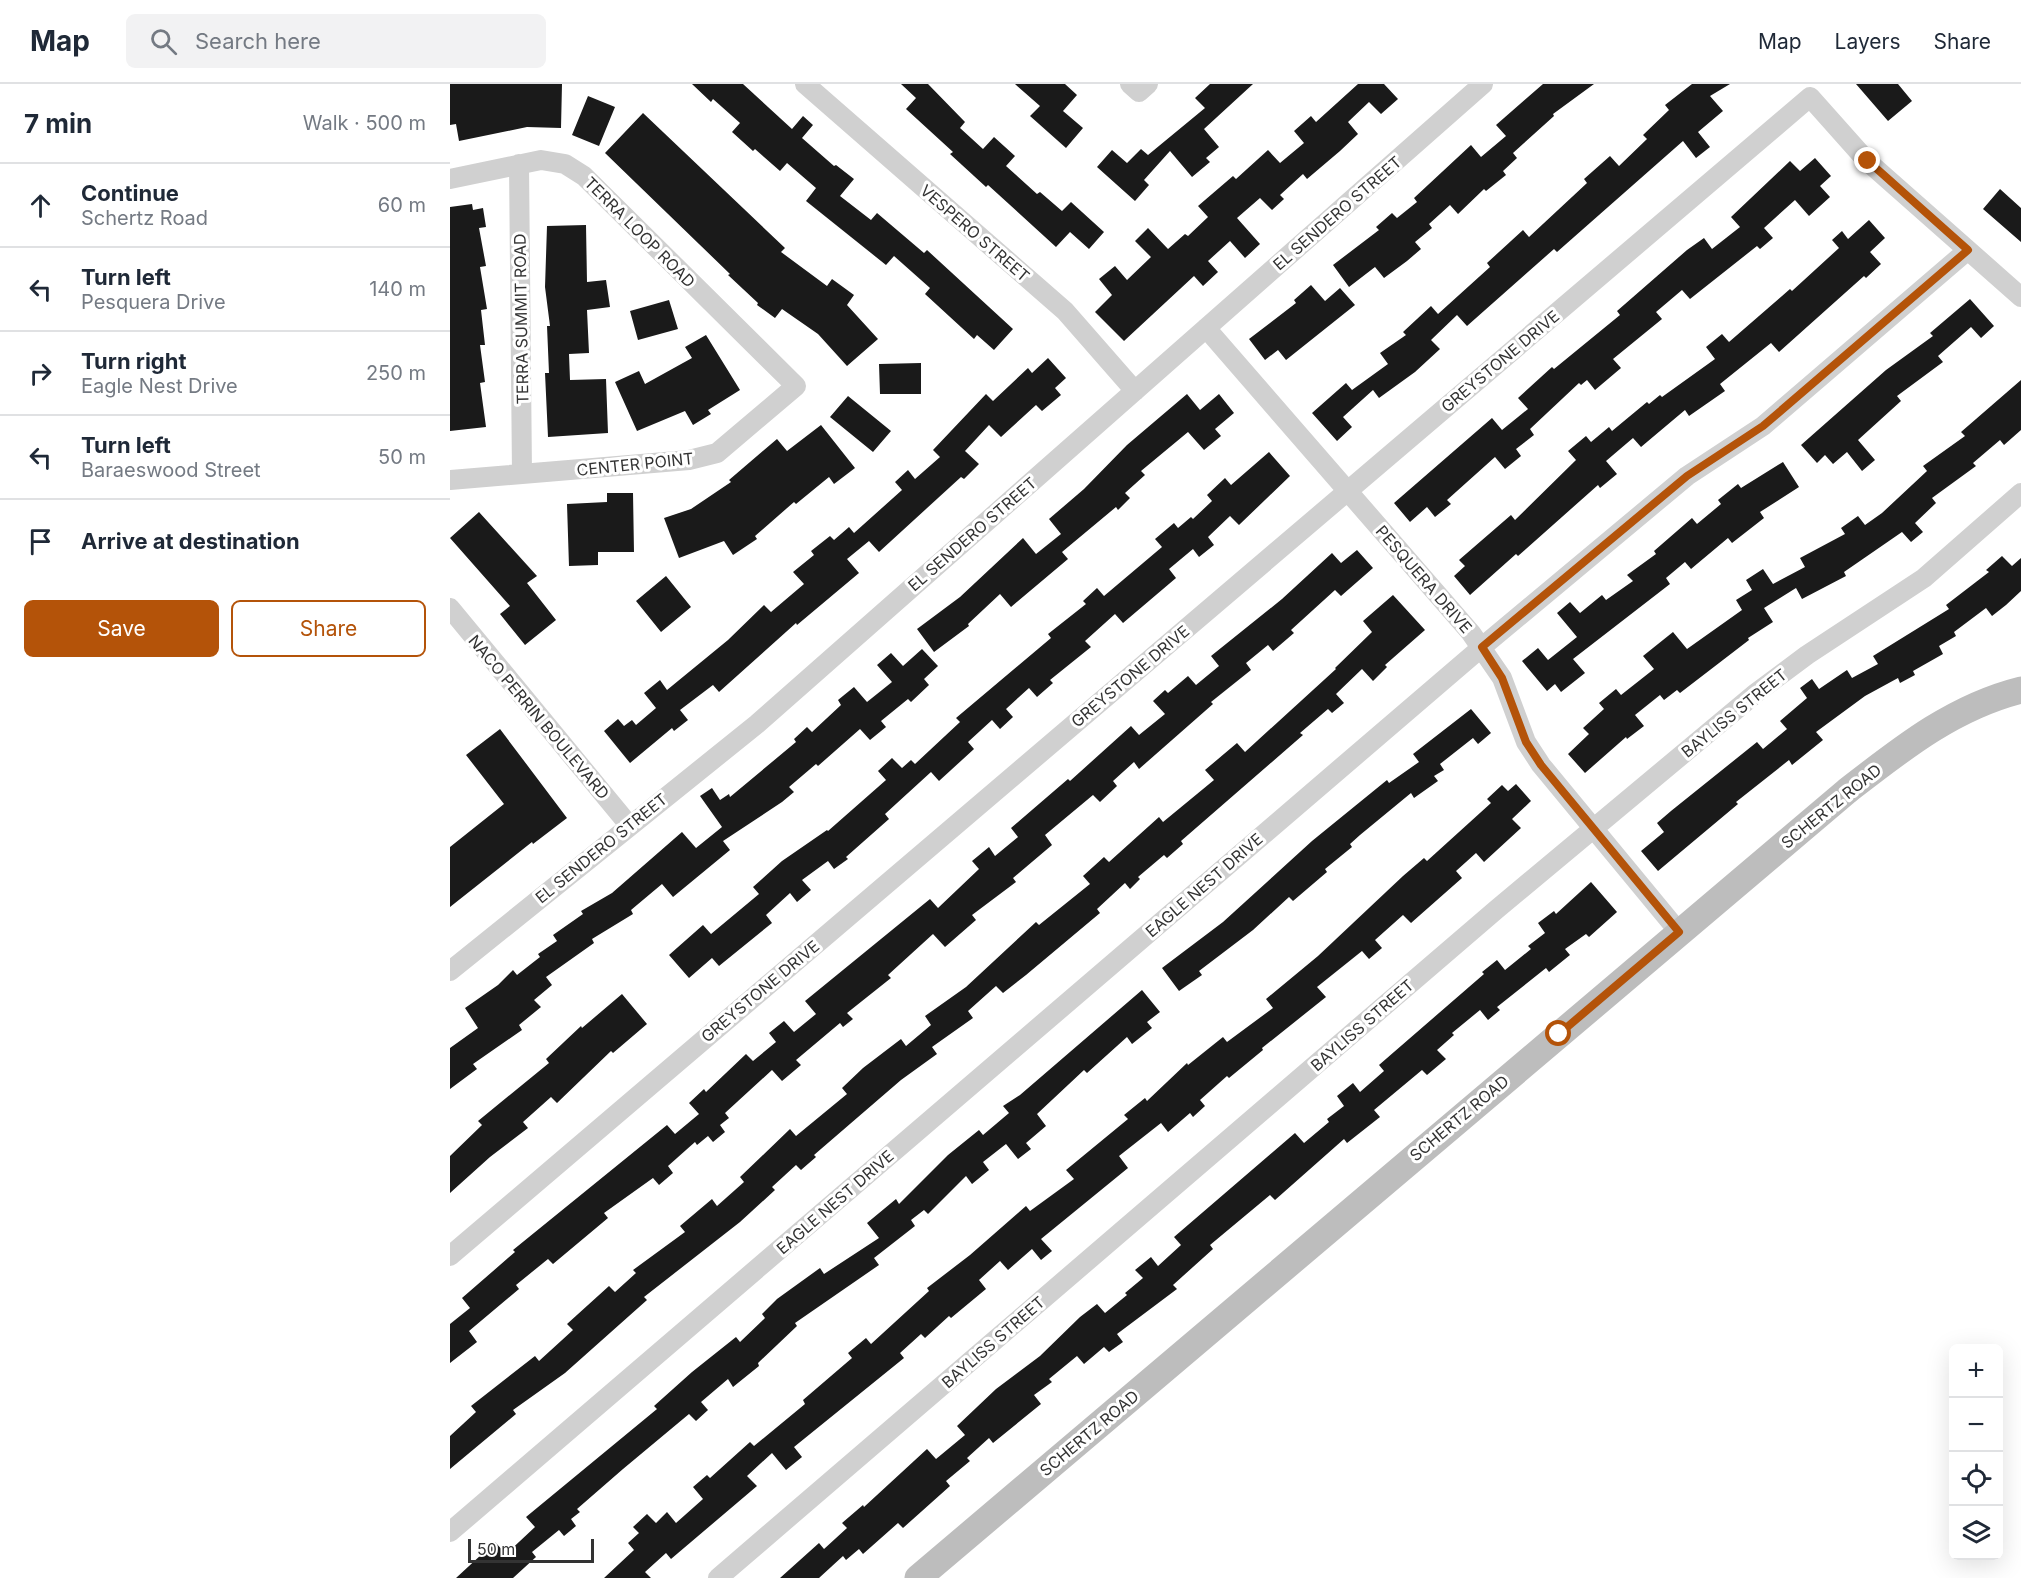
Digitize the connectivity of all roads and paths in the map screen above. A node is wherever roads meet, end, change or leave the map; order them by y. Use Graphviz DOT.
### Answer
graph roads {
  1 [pos="805,84"];
  2 [pos="1483,84"];
  3 [pos="519,165"];
  4 [pos="450,179"];
  5 [pos="1968,250"];
  6 [pos="2021,297"];
  7 [pos="1206,328"];
  8 [pos="796,386"];
  9 [pos="1135,391"];
  10 [pos="522,474"];
  11 [pos="450,480"];
  12 [pos="1347,491"];
  13 [pos="2021,493"];
  14 [pos="450,608"];
  15 [pos="1482,647"];
  16 [pos="2021,690"];
  17 [pos="629,825"];
  18 [pos="1594,828"];
  19 [pos="1679,932"];
  20 [pos="450,970"];
  21 [pos="450,1256"];
  22 [pos="450,1532"];
  23 [pos="718,1578"];
  24 [pos="918,1578"];
  1 -- 9 [label="street, VESPERO STREET"];
  2 -- 7 [label="street, EL SENDERO STREET"];
  3 -- 4 [label="street, TERRA LOOP ROAD"];
  3 -- 8 [label="street, TERRA LOOP ROAD"];
  3 -- 10 [label="street, TERRA SUMMIT ROAD"];
  5 -- 6 [label="street"];
  5 -- 12 [label="street, GREYSTONE DRIVE"];
  5 -- 15 [label="street, EAGLE NEST DRIVE"];
  7 -- 9 [label="street, EL SENDERO STREET"];
  7 -- 12 [label="street, PESQUERA DRIVE"];
  8 -- 10 [label="street, CENTER POINT"];
  9 -- 17 [label="street, EL SENDERO STREET"];
  10 -- 11 [label="street, CENTER POINT"];
  12 -- 15 [label="street, PESQUERA DRIVE"];
  12 -- 21 [label="street, GREYSTONE DRIVE"];
  13 -- 18 [label="street, BAYLISS STREET"];
  14 -- 17 [label="street, NACO PERRIN BOULEVARD"];
  15 -- 18 [label="street, PESQUERA DRIVE"];
  15 -- 22 [label="street, EAGLE NEST DRIVE"];
  16 -- 19 [label="street, SCHERTZ ROAD"];
  17 -- 20 [label="street, EL SENDERO STREET"];
  18 -- 19 [label="street, PESQUERA DRIVE"];
  18 -- 23 [label="street, BAYLISS STREET"];
  19 -- 24 [label="street, SCHERTZ ROAD"];
}
